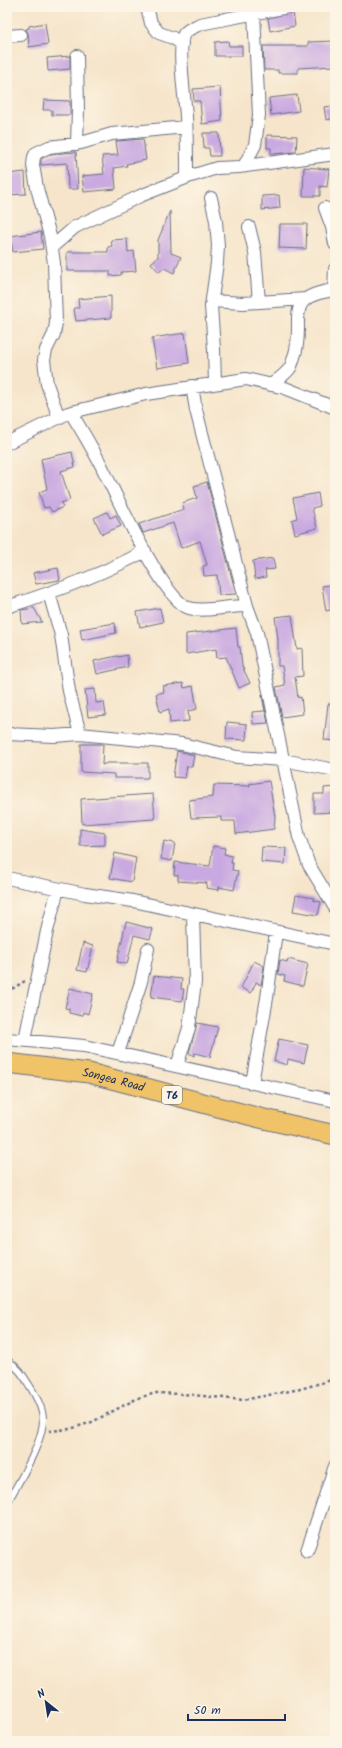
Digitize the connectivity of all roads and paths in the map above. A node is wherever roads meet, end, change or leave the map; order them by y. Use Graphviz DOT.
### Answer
graph roads {
  1 [pos="147,7"];
  2 [pos="288,7"];
  3 [pos="258,11"];
  4 [pos="21,35"];
  5 [pos="7,36"];
  6 [pos="182,44"];
  7 [pos="78,56"];
  8 [pos="186,127"];
  9 [pos="77,144"];
  10 [pos="335,154"];
  11 [pos="244,166"];
  12 [pos="187,177"];
  13 [pos="211,198"];
  14 [pos="325,208"];
  15 [pos="249,227"];
  16 [pos="335,244"];
  17 [pos="52,247"];
  18 [pos="335,269"];
  19 [pos="335,290"];
  20 [pos="306,299"];
  21 [pos="212,301"];
  22 [pos="259,302"];
  23 [pos="215,383"];
  24 [pos="271,385"];
  25 [pos="192,386"];
  26 [pos="335,408"];
  27 [pos="71,413"];
  28 [pos="59,418"];
  29 [pos="7,443"];
  30 [pos="145,551"];
  31 [pos="49,593"];
  32 [pos="247,606"];
  33 [pos="7,607"];
  34 [pos="7,734"];
  35 [pos="80,734"];
  36 [pos="283,760"];
  37 [pos="335,770"];
  38 [pos="7,878"];
  39 [pos="58,889"];
  40 [pos="335,908"];
  41 [pos="193,914"];
  42 [pos="276,932"];
  43 [pos="335,944"];
  44 [pos="148,948"];
  45 [pos="38,972"];
  46 [pos="7,992"];
  47 [pos="7,1039"];
  48 [pos="25,1040"];
  49 [pos="118,1053"];
  50 [pos="7,1062"];
  51 [pos="177,1066"];
  52 [pos="252,1083"];
  53 [pos="335,1101"];
  54 [pos="335,1134"];
  55 [pos="7,1360"];
  56 [pos="335,1379"];
  57 [pos="41,1432"];
  58 [pos="335,1466"];
  59 [pos="7,1504"];
  60 [pos="307,1551"];
  1 -- 6 [label="street"];
  2 -- 3 [label="street"];
  3 -- 6 [label="street"];
  3 -- 11 [label="street"];
  4 -- 5 [label="street"];
  6 -- 8 [label="street"];
  7 -- 9 [label="street"];
  8 -- 9 [label="street"];
  8 -- 12 [label="street"];
  9 -- 17 [label="street"];
  10 -- 11 [label="street"];
  11 -- 12 [label="street"];
  12 -- 17 [label="street"];
  13 -- 21 [label="street"];
  14 -- 16 [label="street"];
  15 -- 22 [label="street"];
  17 -- 28 [label="street"];
  18 -- 19 [label="street"];
  19 -- 20 [label="street"];
  20 -- 22 [label="street"];
  20 -- 24 [label="street"];
  21 -- 22 [label="street"];
  21 -- 23 [label="street"];
  23 -- 24 [label="street"];
  23 -- 25 [label="street"];
  24 -- 26 [label="street"];
  25 -- 27 [label="street"];
  25 -- 32 [label="street"];
  27 -- 28 [label="street"];
  27 -- 30 [label="street"];
  28 -- 29 [label="street"];
  30 -- 31 [label="street"];
  30 -- 32 [label="street"];
  31 -- 33 [label="street"];
  31 -- 35 [label="street"];
  32 -- 36 [label="street"];
  34 -- 35 [label="street"];
  35 -- 36 [label="street"];
  36 -- 37 [label="street"];
  36 -- 40 [label="street"];
  38 -- 39 [label="street"];
  39 -- 41 [label="street"];
  39 -- 45 [label="street"];
  41 -- 42 [label="street"];
  41 -- 51 [label="street"];
  42 -- 43 [label="street"];
  42 -- 52 [label="street"];
  44 -- 49 [label="street"];
  45 -- 46 [label="path"];
  45 -- 48 [label="street"];
  47 -- 48 [label="street"];
  48 -- 49 [label="street"];
  49 -- 51 [label="street"];
  50 -- 54 [label="highway, Songea Road / T6"];
  51 -- 52 [label="street"];
  52 -- 53 [label="street"];
  55 -- 57 [label="lane"];
  56 -- 57 [label="path"];
  57 -- 59 [label="lane"];
  58 -- 60 [label="street"];
}
